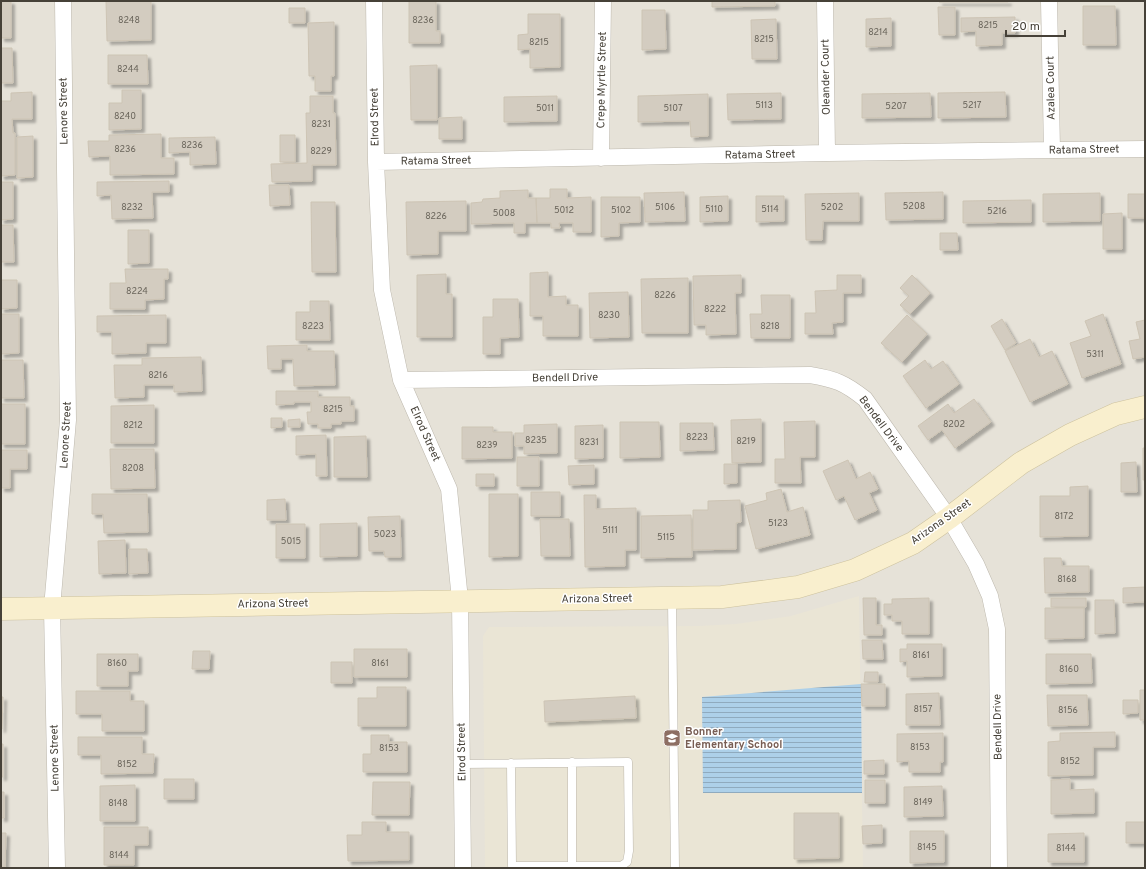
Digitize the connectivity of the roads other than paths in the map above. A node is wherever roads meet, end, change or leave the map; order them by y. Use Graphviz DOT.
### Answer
graph roads {
  1 [pos="63,1"];
  2 [pos="374,1"];
  3 [pos="603,1"];
  4 [pos="825,1"];
  5 [pos="1049,1"];
  6 [pos="1145,149"];
  7 [pos="1052,150"];
  8 [pos="827,153"];
  9 [pos="601,158"];
  10 [pos="376,162"];
  11 [pos="401,380"];
  12 [pos="1145,407"];
  13 [pos="949,518"];
  14 [pos="672,598"];
  15 [pos="460,600"];
  16 [pos="52,608"];
  17 [pos="1,609"];
  18 [pos="572,762"];
  19 [pos="511,763"];
  20 [pos="462,764"];
  21 [pos="572,866"];
  22 [pos="57,868"];
  23 [pos="463,868"];
  24 [pos="675,868"];
  25 [pos="999,868"];
  1 -- 16 [label="street, Lenore Street"];
  2 -- 10 [label="street, Elrod Street"];
  3 -- 9 [label="street, Crepe Myrtle Street"];
  4 -- 8 [label="street, Oleander Court"];
  5 -- 7 [label="street, Azalea Court"];
  6 -- 7 [label="street, Ratama Street"];
  7 -- 8 [label="street, Ratama Street"];
  8 -- 9 [label="street, Ratama Street"];
  9 -- 10 [label="street, Ratama Street"];
  10 -- 11 [label="street, Elrod Street"];
  11 -- 13 [label="street, Bendell Drive"];
  11 -- 15 [label="street, Elrod Street"];
  12 -- 13 [label="street, Arizona Street"];
  13 -- 14 [label="street, Arizona Street"];
  13 -- 25 [label="street, Bendell Drive"];
  14 -- 15 [label="street, Arizona Street"];
  14 -- 24 [label="lane"];
  15 -- 16 [label="street, Arizona Street"];
  15 -- 20 [label="street, Elrod Street"];
  16 -- 17 [label="street, Arizona Street"];
  16 -- 22 [label="street, Lenore Street"];
  18 -- 19 [label="lane"];
  18 -- 21 [label="lane"];
  18 -- 21 [label="lane"];
  19 -- 20 [label="lane"];
  19 -- 21 [label="lane"];
  20 -- 23 [label="street, Elrod Street"];
}
